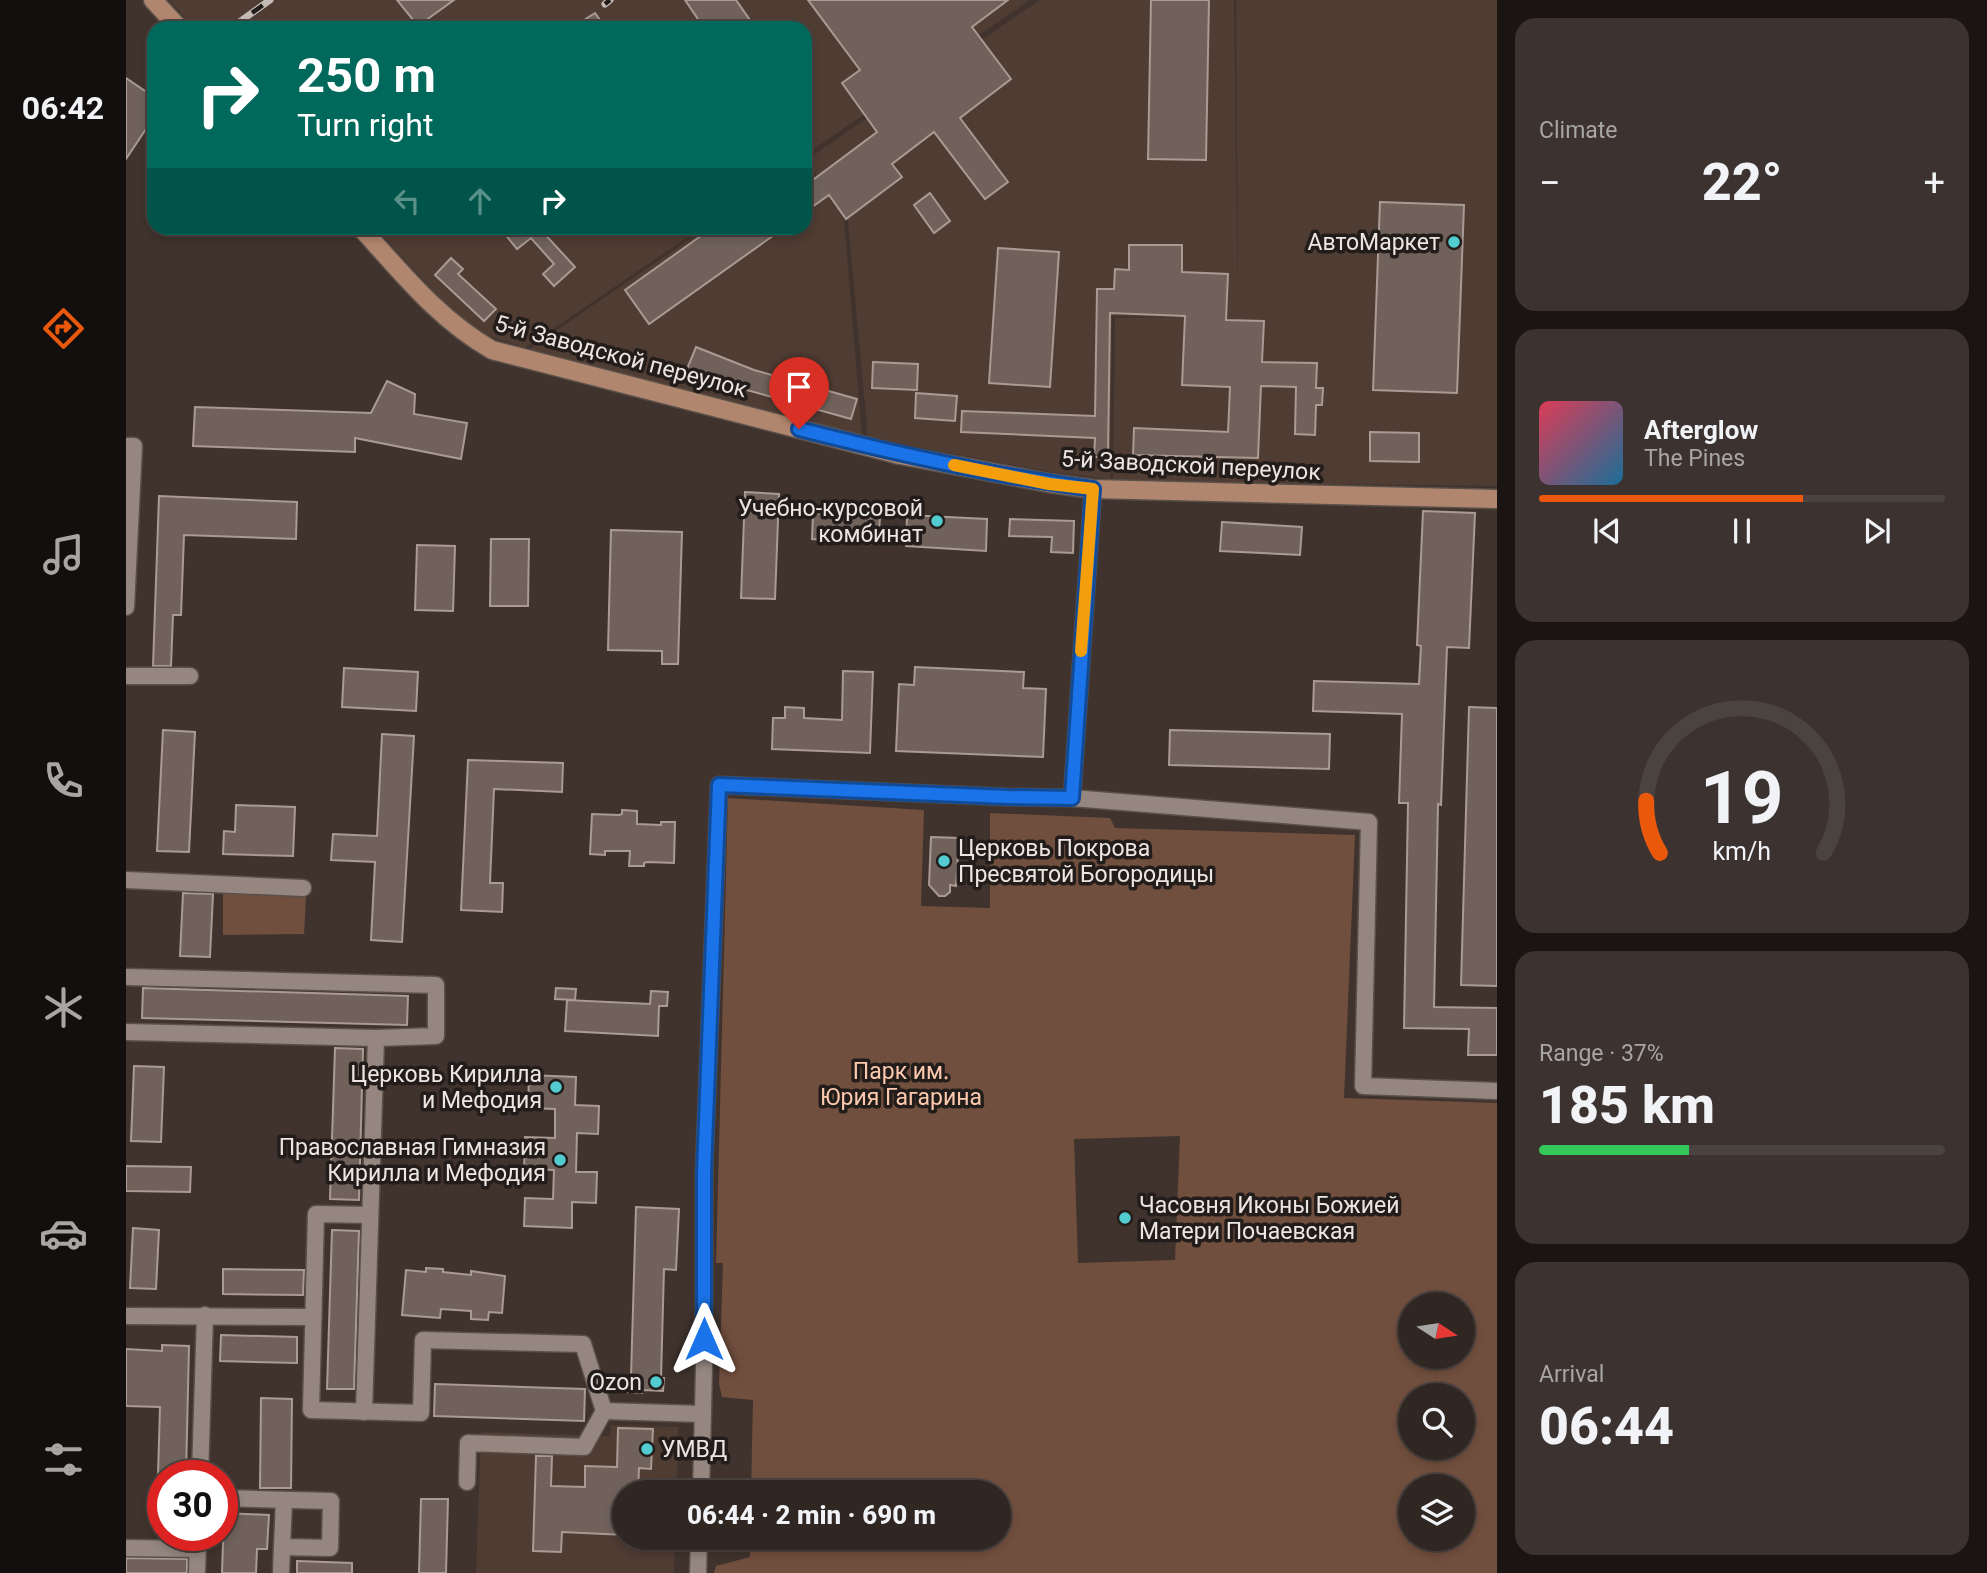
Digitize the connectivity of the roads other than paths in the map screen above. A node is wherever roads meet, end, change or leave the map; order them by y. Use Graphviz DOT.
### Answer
graph roads {
  1 [pos="153,0"];
  2 [pos="172,21"];
  3 [pos="367,235"];
  4 [pos="130,446"];
  5 [pos="1093,489"];
  6 [pos="1497,499"];
  7 [pos="126,607"];
  8 [pos="126,676"];
  9 [pos="190,676"];
  10 [pos="1072,798"];
  11 [pos="126,880"];
  12 [pos="303,888"];
  13 [pos="126,977"];
  14 [pos="126,1032"];
  15 [pos="376,1038"];
  16 [pos="1497,1091"];
  17 [pos="370,1216"];
  18 [pos="205,1315"];
  19 [pos="126,1316"];
  20 [pos="313,1317"];
  21 [pos="604,1411"];
  22 [pos="364,1412"];
  23 [pos="703,1414"];
  24 [pos="200,1460"];
  25 [pos="701,1480"];
  26 [pos="467,1482"];
  27 [pos="238,1499"];
  28 [pos="284,1500"];
  29 [pos="147,1546"];
  30 [pos="282,1547"];
  31 [pos="126,1548"];
  32 [pos="699,1550"];
  33 [pos="197,1551"];
  34 [pos="197,1573"];
  35 [pos="281,1573"];
  36 [pos="698,1573"];
  1 -- 2 [label="street"];
  3 -- 5 [label="street, 5-й Заводской переулок"];
  4 -- 7 [label="street"];
  5 -- 6 [label="street, 5-й Заводской переулок"];
  5 -- 10 [label="street"];
  8 -- 9 [label="street"];
  10 -- 16 [label="street"];
  10 -- 23 [label="street"];
  11 -- 12 [label="street"];
  13 -- 15 [label="street"];
  14 -- 15 [label="street"];
  15 -- 17 [label="street"];
  17 -- 20 [label="street"];
  17 -- 22 [label="street"];
  18 -- 19 [label="street"];
  18 -- 20 [label="street"];
  18 -- 24 [label="street"];
  20 -- 22 [label="street"];
  21 -- 22 [label="street"];
  21 -- 23 [label="street"];
  21 -- 26 [label="street"];
  23 -- 25 [label="street"];
  27 -- 28 [label="street"];
  28 -- 30 [label="street"];
  28 -- 30 [label="street"];
  29 -- 31 [label="street"];
  30 -- 35 [label="street"];
  32 -- 36 [label="street"];
  33 -- 34 [label="street"];
}
